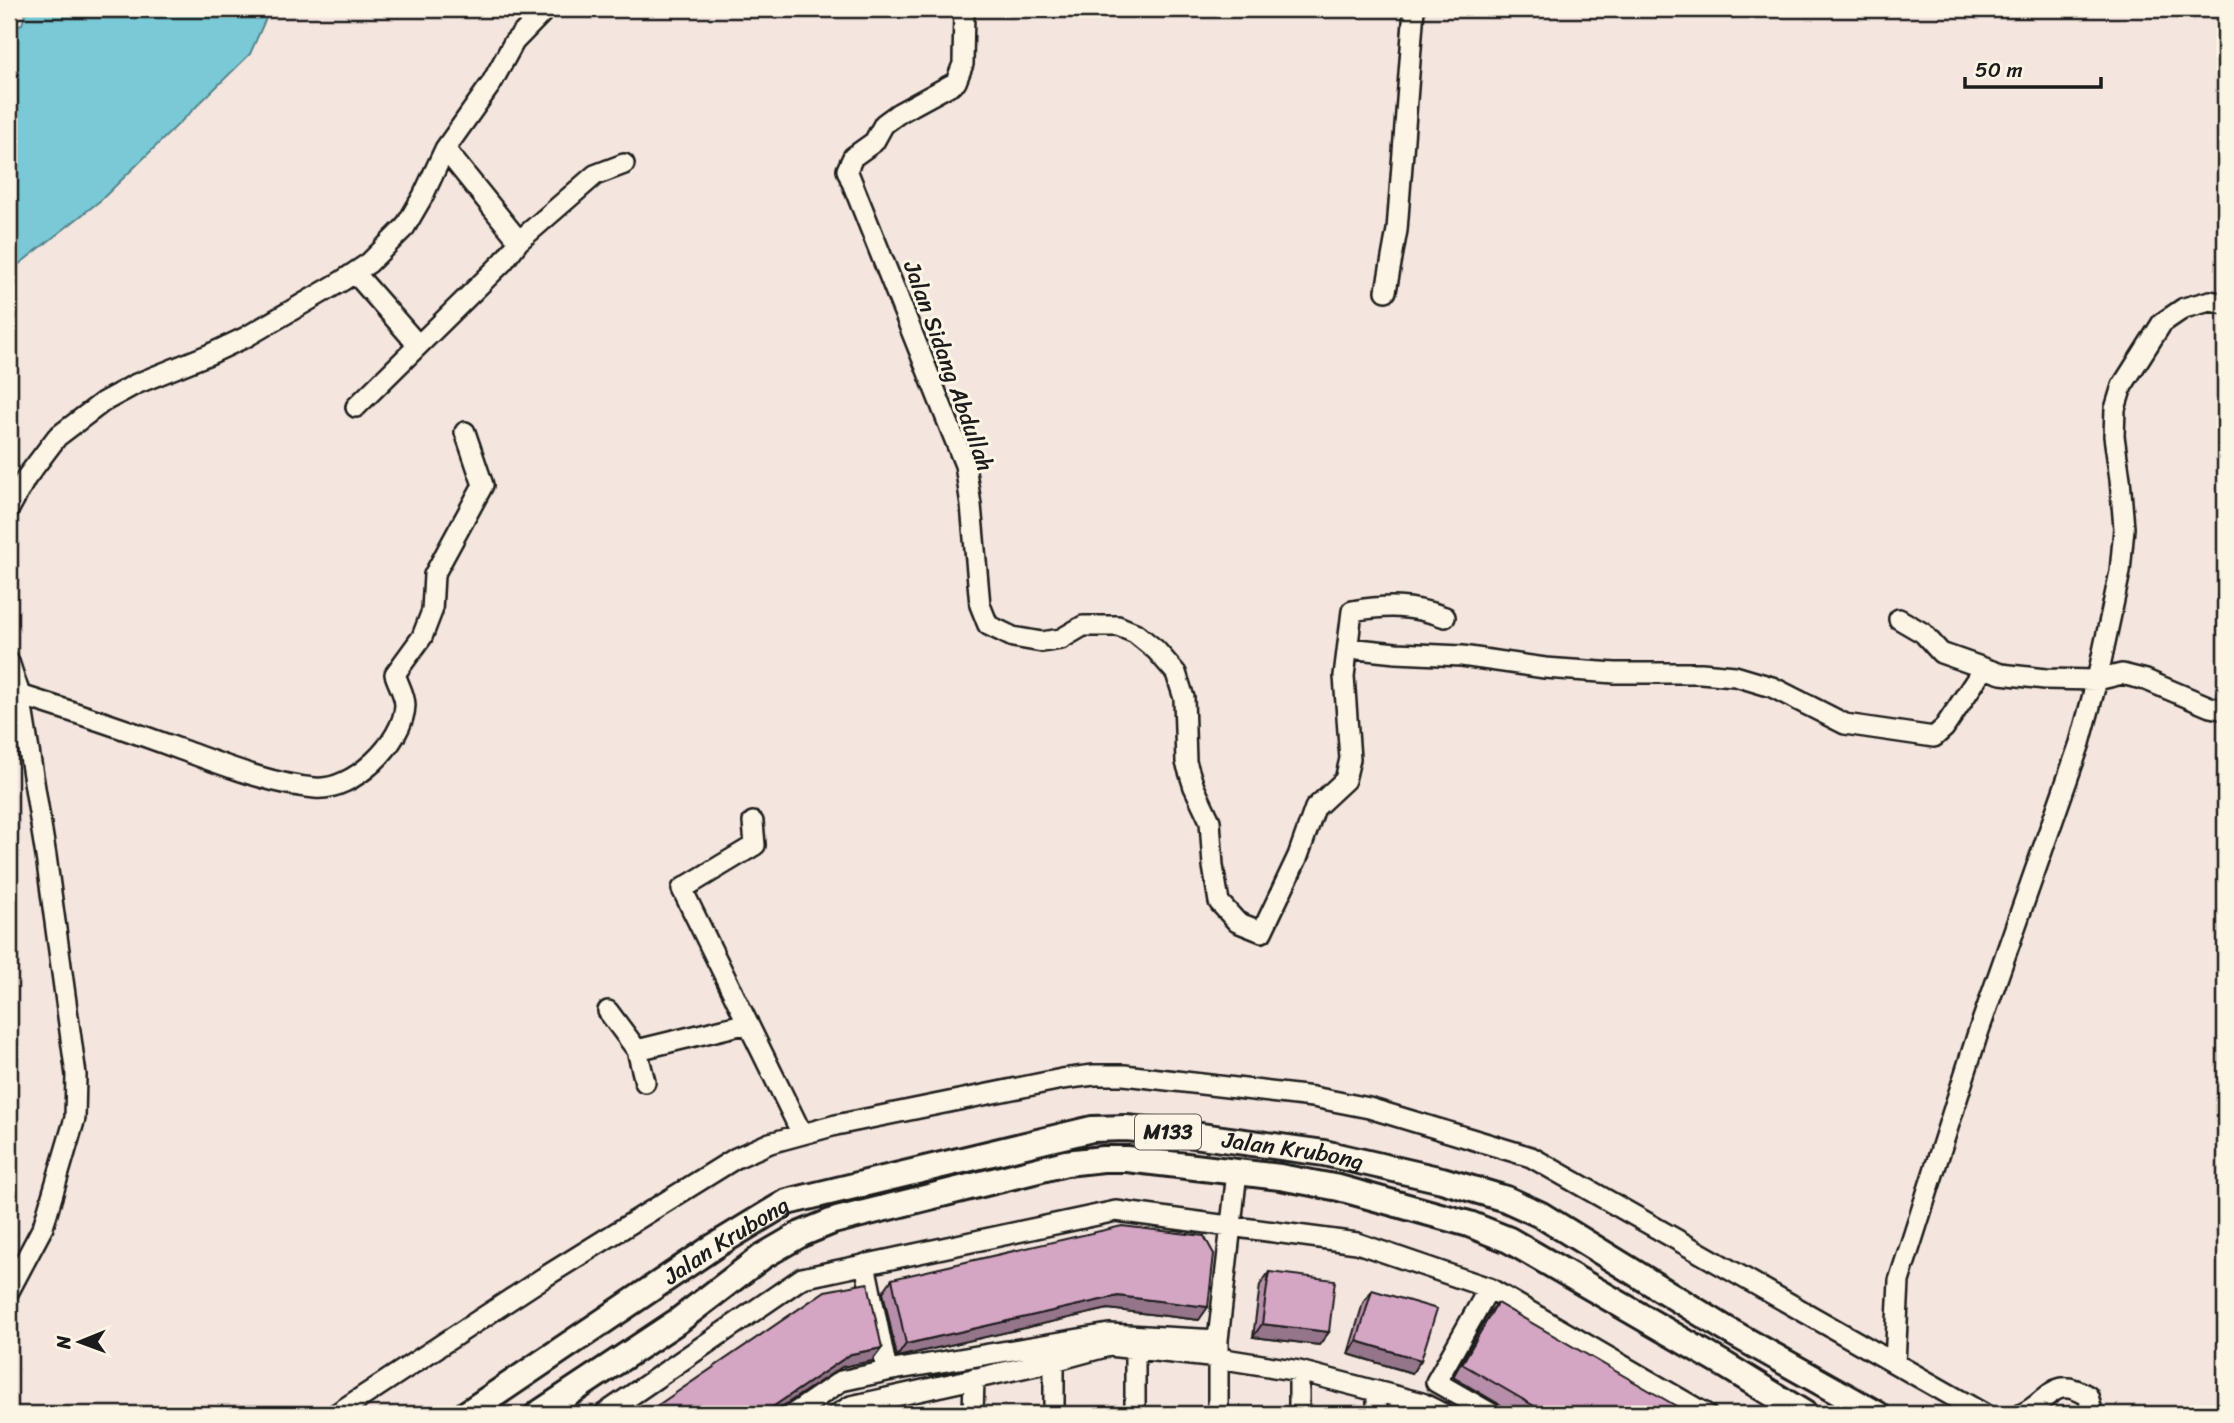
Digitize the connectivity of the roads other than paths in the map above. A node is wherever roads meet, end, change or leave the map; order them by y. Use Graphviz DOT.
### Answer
graph roads {
  1 [pos="546,9"];
  2 [pos="964,9"];
  3 [pos="1414,9"];
  4 [pos="445,149"];
  5 [pos="624,164"];
  6 [pos="519,241"];
  7 [pos="355,273"];
  8 [pos="1386,291"];
  9 [pos="2225,304"];
  10 [pos="418,345"];
  11 [pos="356,407"];
  12 [pos="464,432"];
  13 [pos="9,509"];
  14 [pos="1445,617"];
  15 [pos="1899,619"];
  16 [pos="1348,648"];
  17 [pos="9,662"];
  18 [pos="1984,668"];
  19 [pos="2097,680"];
  20 [pos="20,695"];
  21 [pos="2225,710"];
  22 [pos="752,822"];
  23 [pos="608,1011"];
  24 [pos="748,1023"];
  25 [pos="637,1050"];
  26 [pos="645,1082"];
  27 [pos="802,1134"];
  28 [pos="1237,1172"];
  29 [pos="1230,1225"];
  30 [pos="865,1264"];
  31 [pos="658,1286"];
  32 [pos="1489,1287"];
  33 [pos="9,1291"];
  34 [pos="678,1321"];
  35 [pos="1218,1349"];
  36 [pos="1135,1350"];
  37 [pos="1054,1361"];
  38 [pos="1895,1363"];
  39 [pos="887,1371"];
  40 [pos="1299,1371"];
  41 [pos="974,1378"];
  42 [pos="1377,1391"];
  43 [pos="889,1406"];
  44 [pos="2087,1412"];
  45 [pos="1700,1413"];
  46 [pos="336,1414"];
  47 [pos="467,1414"];
  48 [pos="493,1414"];
  49 [pos="523,1414"];
  50 [pos="538,1414"];
  51 [pos="604,1414"];
  52 [pos="793,1414"];
  53 [pos="838,1414"];
  54 [pos="974,1414"];
  55 [pos="1054,1414"];
  56 [pos="1135,1414"];
  57 [pos="1217,1414"];
  58 [pos="1299,1414"];
  59 [pos="1377,1414"];
  60 [pos="1443,1414"];
  61 [pos="1492,1414"];
  62 [pos="1805,1414"];
  63 [pos="1877,1414"];
  64 [pos="1984,1414"];
  65 [pos="2022,1414"];
  1 -- 4 [label="street"];
  2 -- 16 [label="street, Jalan Sidang Abdullah"];
  3 -- 8 [label="street"];
  4 -- 6 [label="street"];
  4 -- 7 [label="street"];
  5 -- 6 [label="street"];
  6 -- 10 [label="street"];
  7 -- 10 [label="street"];
  7 -- 13 [label="street"];
  9 -- 19 [label="street"];
  10 -- 11 [label="street"];
  12 -- 20 [label="street"];
  14 -- 16 [label="street, Jalan Sidang Abdullah"];
  15 -- 18 [label="street"];
  16 -- 18 [label="street"];
  17 -- 20 [label="street"];
  18 -- 19 [label="street"];
  19 -- 21 [label="street"];
  19 -- 38 [label="street"];
  20 -- 33 [label="street"];
  22 -- 24 [label="street"];
  23 -- 25 [label="street"];
  24 -- 25 [label="street"];
  24 -- 27 [label="street"];
  25 -- 26 [label="street"];
  27 -- 38 [label="street"];
  27 -- 46 [label="street"];
  28 -- 29 [label="street"];
  28 -- 34 [label="main road, Jalan Krubong / M133"];
  28 -- 62 [label="main road, Jalan Krubong / M133"];
  29 -- 30 [label="street"];
  29 -- 32 [label="street"];
  29 -- 35 [label="street"];
  30 -- 39 [label="street"];
  30 -- 51 [label="street"];
  31 -- 47 [label="main road, Jalan Krubong / M133"];
  31 -- 48 [label="main road"];
  31 -- 63 [label="main road, Jalan Krubong / M133"];
  32 -- 45 [label="street"];
  32 -- 61 [label="street"];
  34 -- 49 [label="main road"];
  34 -- 50 [label="main road, Jalan Krubong / M133"];
  35 -- 36 [label="street"];
  35 -- 39 [label="street"];
  35 -- 40 [label="street"];
  35 -- 57 [label="street"];
  36 -- 37 [label="street"];
  36 -- 56 [label="street"];
  37 -- 41 [label="street"];
  37 -- 55 [label="street"];
  38 -- 64 [label="street"];
  39 -- 52 [label="street"];
  40 -- 42 [label="street"];
  40 -- 58 [label="street"];
  41 -- 43 [label="street"];
  41 -- 54 [label="street"];
  42 -- 59 [label="street"];
  42 -- 60 [label="street"];
  43 -- 53 [label="street"];
  44 -- 65 [label="street"];
}
